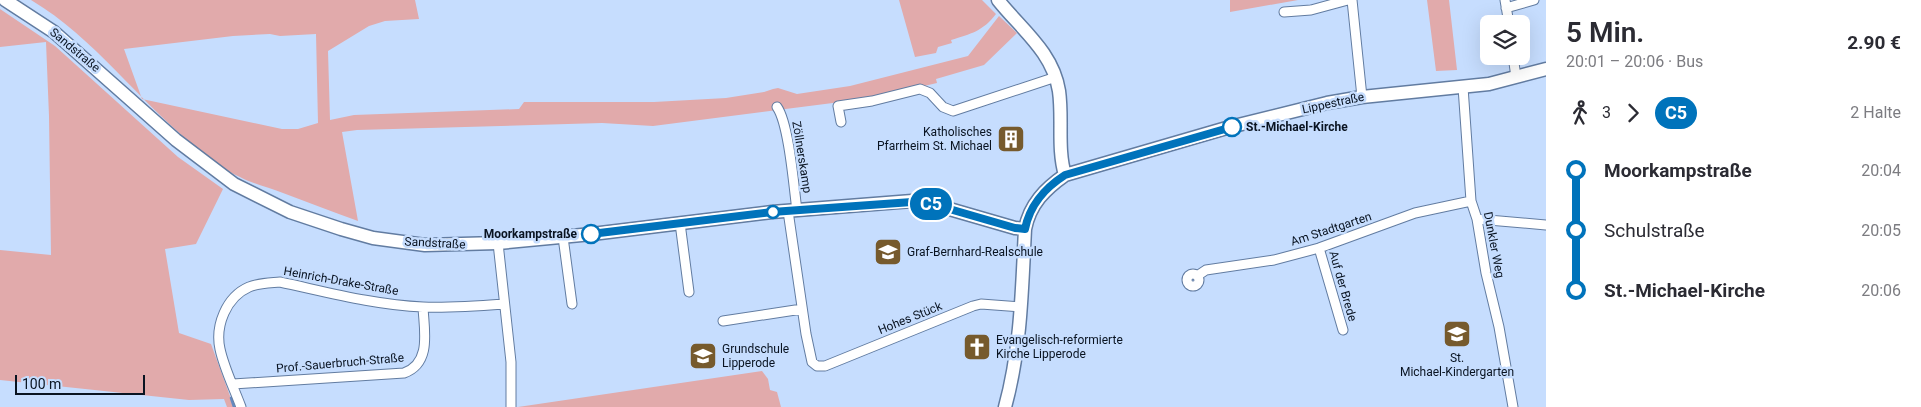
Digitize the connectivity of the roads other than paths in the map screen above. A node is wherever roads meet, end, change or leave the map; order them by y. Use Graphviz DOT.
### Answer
graph roads {
  1 [pos="5,0"];
  2 [pos="998,0"];
  3 [pos="1348,0"];
  4 [pos="1352,0"];
  5 [pos="1534,0"];
  6 [pos="1506,4"];
  7 [pos="1284,12"];
  8 [pos="1514,65"];
  9 [pos="1546,69"];
  10 [pos="1056,77"];
  11 [pos="1516,77"];
  12 [pos="1463,87"];
  13 [pos="1362,96"];
  14 [pos="778,107"];
  15 [pos="841,122"];
  16 [pos="1065,175"];
  17 [pos="1471,201"];
  18 [pos="792,211"];
  19 [pos="1477,219"];
  20 [pos="680,223"];
  21 [pos="1546,225"];
  22 [pos="1025,229"];
  23 [pos="563,237"];
  24 [pos="498,243"];
  25 [pos="1319,248"];
  26 [pos="1197,276"];
  27 [pos="689,292"];
  28 [pos="504,304"];
  29 [pos="572,304"];
  30 [pos="1021,306"];
  31 [pos="423,307"];
  32 [pos="802,309"];
  33 [pos="723,322"];
  34 [pos="1343,330"];
  35 [pos="812,362"];
  36 [pos="233,384"];
  37 [pos="241,407"];
  38 [pos="511,407"];
  39 [pos="1006,407"];
  40 [pos="1513,407"];
  1 -- 24 [label="main road, Sandstraße"];
  2 -- 10 [label="main road"];
  3 -- 7 [label="street"];
  4 -- 13 [label="street"];
  5 -- 6 [label="street"];
  8 -- 11 [label="street"];
  9 -- 11 [label="main road, Lippestraße"];
  10 -- 15 [label="street"];
  10 -- 16 [label="main road"];
  11 -- 12 [label="main road, Lippestraße"];
  12 -- 13 [label="main road, Lippestraße"];
  12 -- 17 [label="street, Dunkler Weg"];
  13 -- 16 [label="main road, Lippestraße"];
  14 -- 18 [label="street, Zöllnerskamp"];
  16 -- 22 [label="main road"];
  17 -- 19 [label="street, Dunkler Weg"];
  17 -- 25 [label="street, Am Stadtgarten"];
  18 -- 20 [label="main road, Sandstraße"];
  18 -- 22 [label="main road, Sandstraße"];
  18 -- 32 [label="street, Zöllnerskamp"];
  19 -- 21 [label="street"];
  19 -- 40 [label="street, Dunkler Weg"];
  20 -- 23 [label="main road, Sandstraße"];
  20 -- 27 [label="street"];
  22 -- 30 [label="main road"];
  23 -- 24 [label="main road, Sandstraße"];
  23 -- 29 [label="street"];
  24 -- 28 [label="street"];
  25 -- 26 [label="street, Am Stadtgarten"];
  25 -- 34 [label="street, Auf der Brede"];
  28 -- 31 [label="street, Heinrich-Drake-Straße"];
  28 -- 38 [label="street"];
  30 -- 35 [label="street, Hohes Stück"];
  30 -- 39 [label="main road"];
  31 -- 36 [label="street, Prof.-Sauerbruch-Straße"];
  31 -- 36 [label="street, Heinrich-Drake-Straße"];
  32 -- 33 [label="street"];
  32 -- 35 [label="street, Zöllnerskamp"];
  36 -- 37 [label="street, Heinrich-Drake-Straße"];
}
